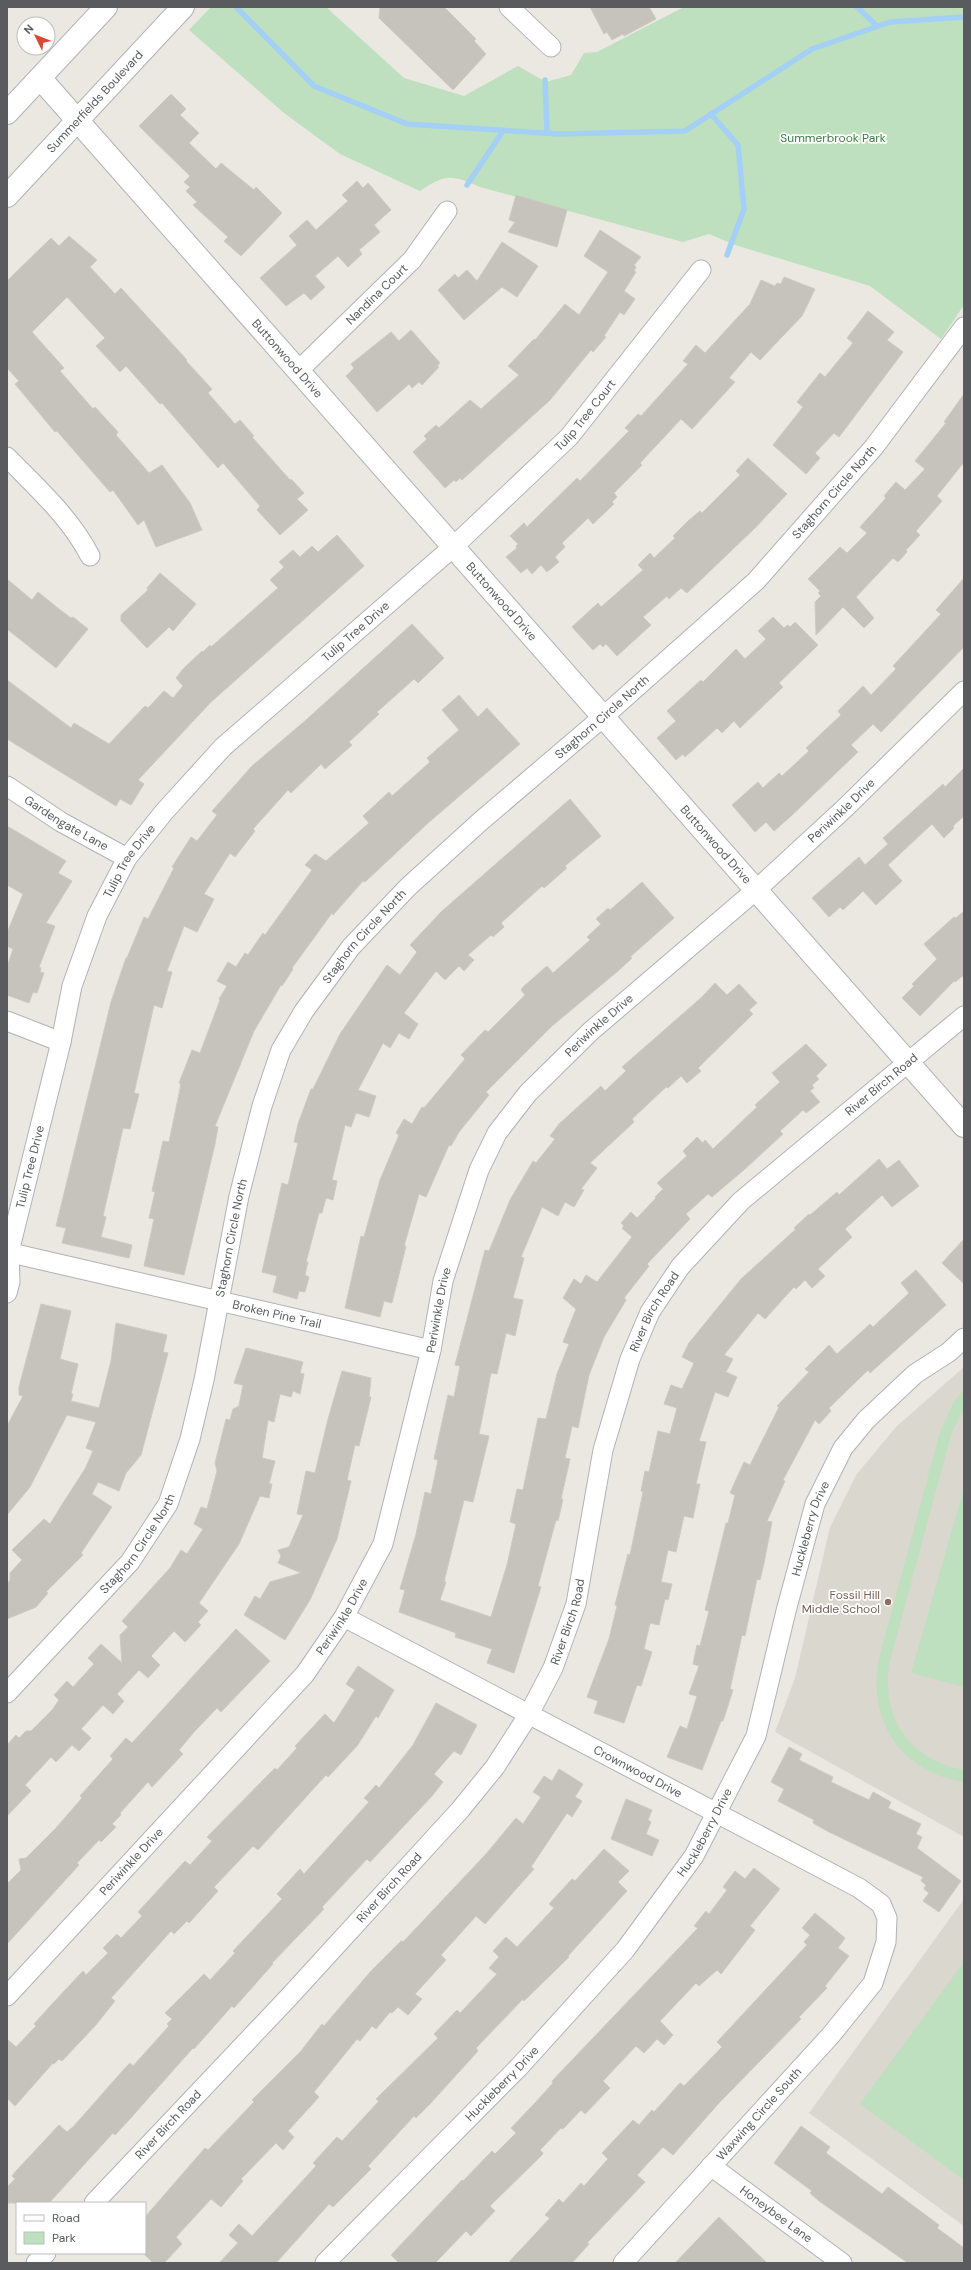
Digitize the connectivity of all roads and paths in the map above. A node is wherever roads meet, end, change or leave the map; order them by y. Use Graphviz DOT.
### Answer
graph roads {
  1 [pos="106,7"];
  2 [pos="184,7"];
  3 [pos="509,7"];
  4 [pos="551,46"];
  5 [pos="40,78"];
  6 [pos="7,113"];
  7 [pos="77,121"];
  8 [pos="7,196"];
  9 [pos="448,211"];
  10 [pos="701,270"];
  11 [pos="964,327"];
  12 [pos="298,371"];
  13 [pos="7,457"];
  14 [pos="453,547"];
  15 [pos="90,556"];
  16 [pos="964,691"];
  17 [pos="603,716"];
  18 [pos="7,786"];
  19 [pos="127,858"];
  20 [pos="756,890"];
  21 [pos="964,1016"];
  22 [pos="7,1021"];
  23 [pos="61,1042"];
  24 [pos="908,1062"];
  25 [pos="964,1126"];
  26 [pos="8,1252"];
  27 [pos="7,1293"];
  28 [pos="219,1301"];
  29 [pos="964,1338"];
  30 [pos="430,1350"];
  31 [pos="344,1617"];
  32 [pos="7,1693"];
  33 [pos="529,1714"];
  34 [pos="716,1813"];
  35 [pos="883,1956"];
  36 [pos="7,1996"];
  37 [pos="711,2166"];
  38 [pos="95,2202"];
  39 [pos="45,2254"];
  40 [pos="36,2263"];
  41 [pos="325,2263"];
  42 [pos="623,2263"];
  43 [pos="842,2263"];
  1 -- 5 [label="street"];
  2 -- 7 [label="street, Summerfields Boulevard"];
  3 -- 4 [label="street"];
  5 -- 6 [label="street"];
  5 -- 7 [label="street, Buttonwood Drive"];
  7 -- 8 [label="street, Summerfields Boulevard"];
  7 -- 12 [label="street, Buttonwood Drive"];
  9 -- 12 [label="street, Nandina Court"];
  10 -- 14 [label="street, Tulip Tree Court"];
  11 -- 17 [label="street, Staghorn Circle North"];
  12 -- 14 [label="street, Buttonwood Drive"];
  13 -- 15 [label="street"];
  14 -- 17 [label="street, Buttonwood Drive"];
  14 -- 19 [label="street, Tulip Tree Drive"];
  16 -- 20 [label="street, Periwinkle Drive"];
  17 -- 20 [label="street, Buttonwood Drive"];
  17 -- 28 [label="street, Staghorn Circle North"];
  18 -- 19 [label="street, Gardengate Lane"];
  19 -- 23 [label="street, Tulip Tree Drive"];
  20 -- 24 [label="street, Buttonwood Drive"];
  20 -- 30 [label="street, Periwinkle Drive"];
  21 -- 24 [label="street, River Birch Road"];
  22 -- 23 [label="street"];
  23 -- 26 [label="street, Tulip Tree Drive"];
  24 -- 25 [label="street, Buttonwood Drive"];
  24 -- 33 [label="street, River Birch Road"];
  26 -- 27 [label="street, Tulip Tree Drive"];
  26 -- 28 [label="street, Broken Pine Trail"];
  28 -- 30 [label="street, Broken Pine Trail"];
  28 -- 32 [label="street, Staghorn Circle North"];
  29 -- 34 [label="street, Huckleberry Drive"];
  30 -- 31 [label="street, Periwinkle Drive"];
  31 -- 33 [label="street, Crownwood Drive"];
  31 -- 36 [label="street, Periwinkle Drive"];
  33 -- 34 [label="street, Crownwood Drive"];
  33 -- 38 [label="street, River Birch Road"];
  34 -- 35 [label="street, Crownwood Drive"];
  34 -- 41 [label="street, Huckleberry Drive"];
  35 -- 37 [label="street, Waxwing Circle South"];
  37 -- 42 [label="street, Waxwing Circle South"];
  37 -- 43 [label="street, Honeybee Lane"];
  39 -- 40 [label="street"];
}
